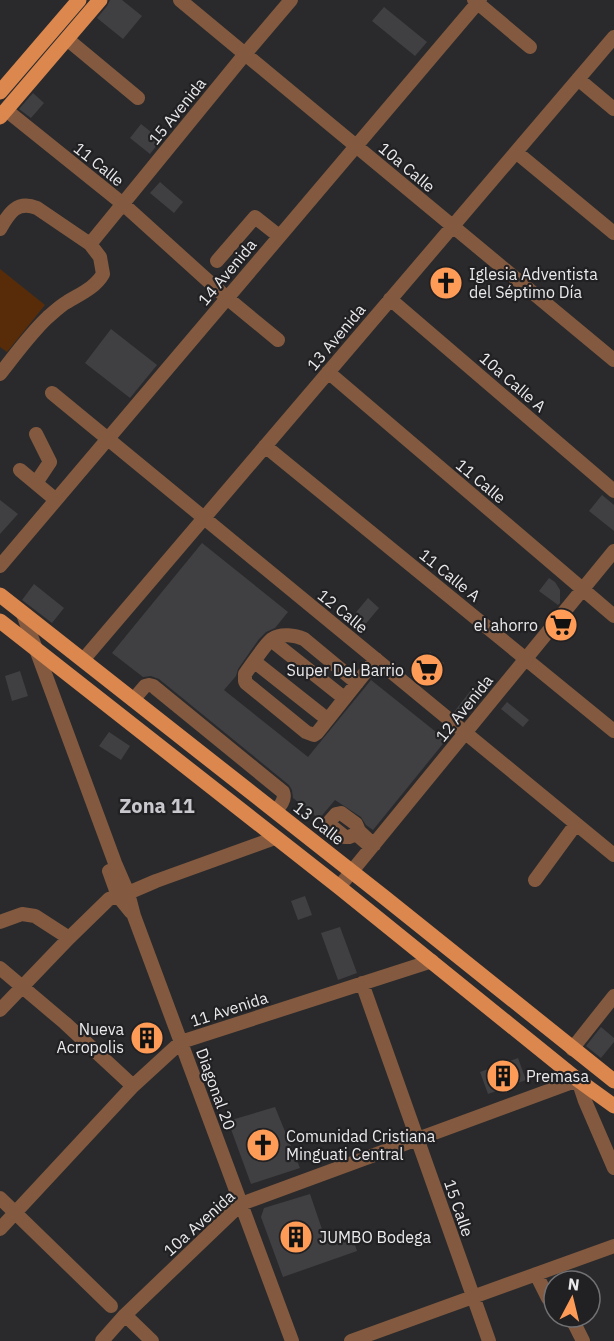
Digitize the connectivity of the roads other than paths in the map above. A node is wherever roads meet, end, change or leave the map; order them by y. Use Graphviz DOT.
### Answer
graph roads {
  1 [pos="79,0"];
  2 [pos="100,0"];
  3 [pos="180,0"];
  4 [pos="291,0"];
  5 [pos="477,1"];
  6 [pos="614,37"];
  7 [pos="67,39"];
  8 [pos="530,47"];
  9 [pos="245,54"];
  10 [pos="578,78"];
  11 [pos="0,92"];
  12 [pos="138,98"];
  13 [pos="614,109"];
  14 [pos="3,113"];
  15 [pos="356,146"];
  16 [pos="516,152"];
  17 [pos="123,204"];
  18 [pos="453,226"];
  19 [pos="0,229"];
  20 [pos="614,233"];
  21 [pos="279,236"];
  22 [pos="90,244"];
  23 [pos="217,261"];
  24 [pos="227,298"];
  25 [pos="390,299"];
  26 [pos="278,340"];
  27 [pos="614,360"];
  28 [pos="328,372"];
  29 [pos="0,374"];
  30 [pos="52,393"];
  31 [pos="36,435"];
  32 [pos="108,439"];
  33 [pos="265,446"];
  34 [pos="20,470"];
  35 [pos="36,483"];
  36 [pos="614,491"];
  37 [pos="56,500"];
  38 [pos="204,518"];
  39 [pos="614,551"];
  40 [pos="0,566"];
  41 [pos="583,589"];
  42 [pos="0,595"];
  43 [pos="23,614"];
  44 [pos="614,616"];
  45 [pos="0,621"];
  46 [pos="271,640"];
  47 [pos="30,644"];
  48 [pos="376,659"];
  49 [pos="526,659"];
  50 [pos="83,660"];
  51 [pos="255,662"];
  52 [pos="357,683"];
  53 [pos="344,698"];
  54 [pos="133,700"];
  55 [pos="327,719"];
  56 [pos="614,731"];
  57 [pos="465,733"];
  58 [pos="275,812"];
  59 [pos="576,824"];
  60 [pos="275,838"];
  61 [pos="614,855"];
  62 [pos="115,863"];
  63 [pos="352,872"];
  64 [pos="536,880"];
  65 [pos="156,881"];
  66 [pos="339,887"];
  67 [pos="123,894"];
  68 [pos="0,922"];
  69 [pos="69,938"];
  70 [pos="432,961"];
  71 [pos="0,968"];
  72 [pos="362,983"];
  73 [pos="22,987"];
  74 [pos="614,996"];
  75 [pos="0,1010"];
  76 [pos="181,1042"];
  77 [pos="572,1049"];
  78 [pos="578,1080"];
  79 [pos="614,1081"];
  80 [pos="133,1086"];
  81 [pos="614,1106"];
  82 [pos="417,1139"];
  83 [pos="612,1158"];
  84 [pos="0,1198"];
  85 [pos="241,1204"];
  86 [pos="15,1212"];
  87 [pos="0,1229"];
  88 [pos="614,1246"];
  89 [pos="536,1274"];
  90 [pos="542,1286"];
  91 [pos="473,1297"];
  92 [pos="111,1306"];
  93 [pos="125,1315"];
  94 [pos="102,1341"];
  95 [pos="153,1341"];
  96 [pos="292,1341"];
  97 [pos="351,1341"];
  98 [pos="489,1341"];
  1 -- 11 [label="main road"];
  2 -- 7 [label="main road"];
  3 -- 9 [label="street, 10a Calle"];
  4 -- 9 [label="street, 15 Avenida"];
  5 -- 8 [label="street"];
  5 -- 15 [label="street, 14 Avenida"];
  6 -- 10 [label="street, 13 Avenida"];
  7 -- 12 [label="street"];
  7 -- 14 [label="main road"];
  9 -- 15 [label="street, 10a Calle"];
  9 -- 17 [label="street, 15 Avenida"];
  10 -- 13 [label="street"];
  10 -- 16 [label="street, 13 Avenida"];
  14 -- 17 [label="street, 11 Calle"];
  15 -- 18 [label="street, 10a Calle"];
  15 -- 21 [label="street, 14 Avenida"];
  16 -- 18 [label="street, 13 Avenida"];
  16 -- 20 [label="street"];
  17 -- 22 [label="street, 15 Avenida"];
  17 -- 24 [label="street, 11 Calle"];
  18 -- 25 [label="street, 13 Avenida"];
  18 -- 27 [label="street, 10a Calle"];
  19 -- 22 [label="street"];
  21 -- 23 [label="street"];
  21 -- 24 [label="street, 14 Avenida"];
  22 -- 29 [label="street"];
  24 -- 26 [label="street, 11 Calle"];
  24 -- 32 [label="street, 14 Avenida"];
  25 -- 28 [label="street, 13 Avenida"];
  25 -- 36 [label="street, 10a Calle A"];
  28 -- 33 [label="street, 13 Avenida"];
  28 -- 41 [label="street, 11 Calle"];
  30 -- 32 [label="street, 12 Calle"];
  31 -- 35 [label="street"];
  32 -- 37 [label="street, 14 Avenida"];
  32 -- 38 [label="street, 12 Calle"];
  33 -- 38 [label="street, 13 Avenida"];
  33 -- 49 [label="street, 11 Calle A"];
  34 -- 35 [label="street"];
  35 -- 37 [label="street"];
  37 -- 40 [label="street, 14 Avenida"];
  38 -- 48 [label="street, 12 Calle"];
  38 -- 50 [label="street, 13 Avenida"];
  39 -- 41 [label="street, 12 Avenida"];
  41 -- 44 [label="street, 11 Calle"];
  41 -- 49 [label="street, 12 Avenida"];
  42 -- 43 [label="main road, 13 Calle"];
  43 -- 47 [label="street, Diagonal 20"];
  43 -- 50 [label="main road, 13 Calle"];
  45 -- 47 [label="main road"];
  46 -- 51 [label="street"];
  46 -- 52 [label="street"];
  46 -- 53 [label="street"];
  47 -- 60 [label="main road"];
  47 -- 62 [label="street, Diagonal 20"];
  47 -- 67 [label="street, Diagonal 20"];
  48 -- 52 [label="street"];
  48 -- 57 [label="street, 12 Calle"];
  49 -- 56 [label="street, 11 Calle A"];
  49 -- 57 [label="street, 12 Avenida"];
  50 -- 54 [label="main road, 13 Calle"];
  51 -- 55 [label="street"];
  51 -- 55 [label="street"];
  52 -- 53 [label="street"];
  53 -- 55 [label="street"];
  54 -- 58 [label="main road, 13 Calle"];
  54 -- 58 [label="street"];
  57 -- 59 [label="street, 12 Calle"];
  57 -- 63 [label="street, 12 Avenida"];
  58 -- 63 [label="main road, 13 Calle"];
  59 -- 61 [label="street, 12 Calle"];
  59 -- 64 [label="street"];
  60 -- 65 [label="street"];
  60 -- 66 [label="main road"];
  62 -- 65 [label="street"];
  62 -- 67 [label="street, Diagonal 20"];
  63 -- 66 [label="street, 12 Avenida"];
  63 -- 77 [label="main road, 13 Calle"];
  65 -- 67 [label="street"];
  66 -- 70 [label="main road"];
  67 -- 69 [label="street"];
  67 -- 76 [label="street, Diagonal 20"];
  68 -- 69 [label="street"];
  69 -- 73 [label="street"];
  70 -- 72 [label="street, 11 Avenida"];
  70 -- 78 [label="main road"];
  71 -- 73 [label="street"];
  72 -- 76 [label="street, 11 Avenida"];
  72 -- 82 [label="street, 15 Calle"];
  73 -- 75 [label="street"];
  73 -- 80 [label="street"];
  74 -- 77 [label="street"];
  76 -- 80 [label="street, 11 Avenida"];
  76 -- 85 [label="street, Diagonal 20"];
  77 -- 79 [label="main road, 13 Calle"];
  78 -- 81 [label="main road"];
  78 -- 82 [label="street, 10a Avenida"];
  78 -- 83 [label="street"];
  80 -- 86 [label="street, 11 Avenida"];
  82 -- 85 [label="street, 10a Avenida"];
  82 -- 91 [label="street, 15 Calle"];
  84 -- 86 [label="street"];
  85 -- 93 [label="street, 10a Avenida"];
  85 -- 96 [label="street, Diagonal 20"];
  86 -- 87 [label="street, 11 Avenida"];
  86 -- 92 [label="street"];
  88 -- 89 [label="street"];
  89 -- 90 [label="street"];
  89 -- 91 [label="street"];
  91 -- 97 [label="street"];
  91 -- 98 [label="street, 15 Calle"];
  93 -- 94 [label="street, 10a Avenida"];
  93 -- 95 [label="street"];
}
